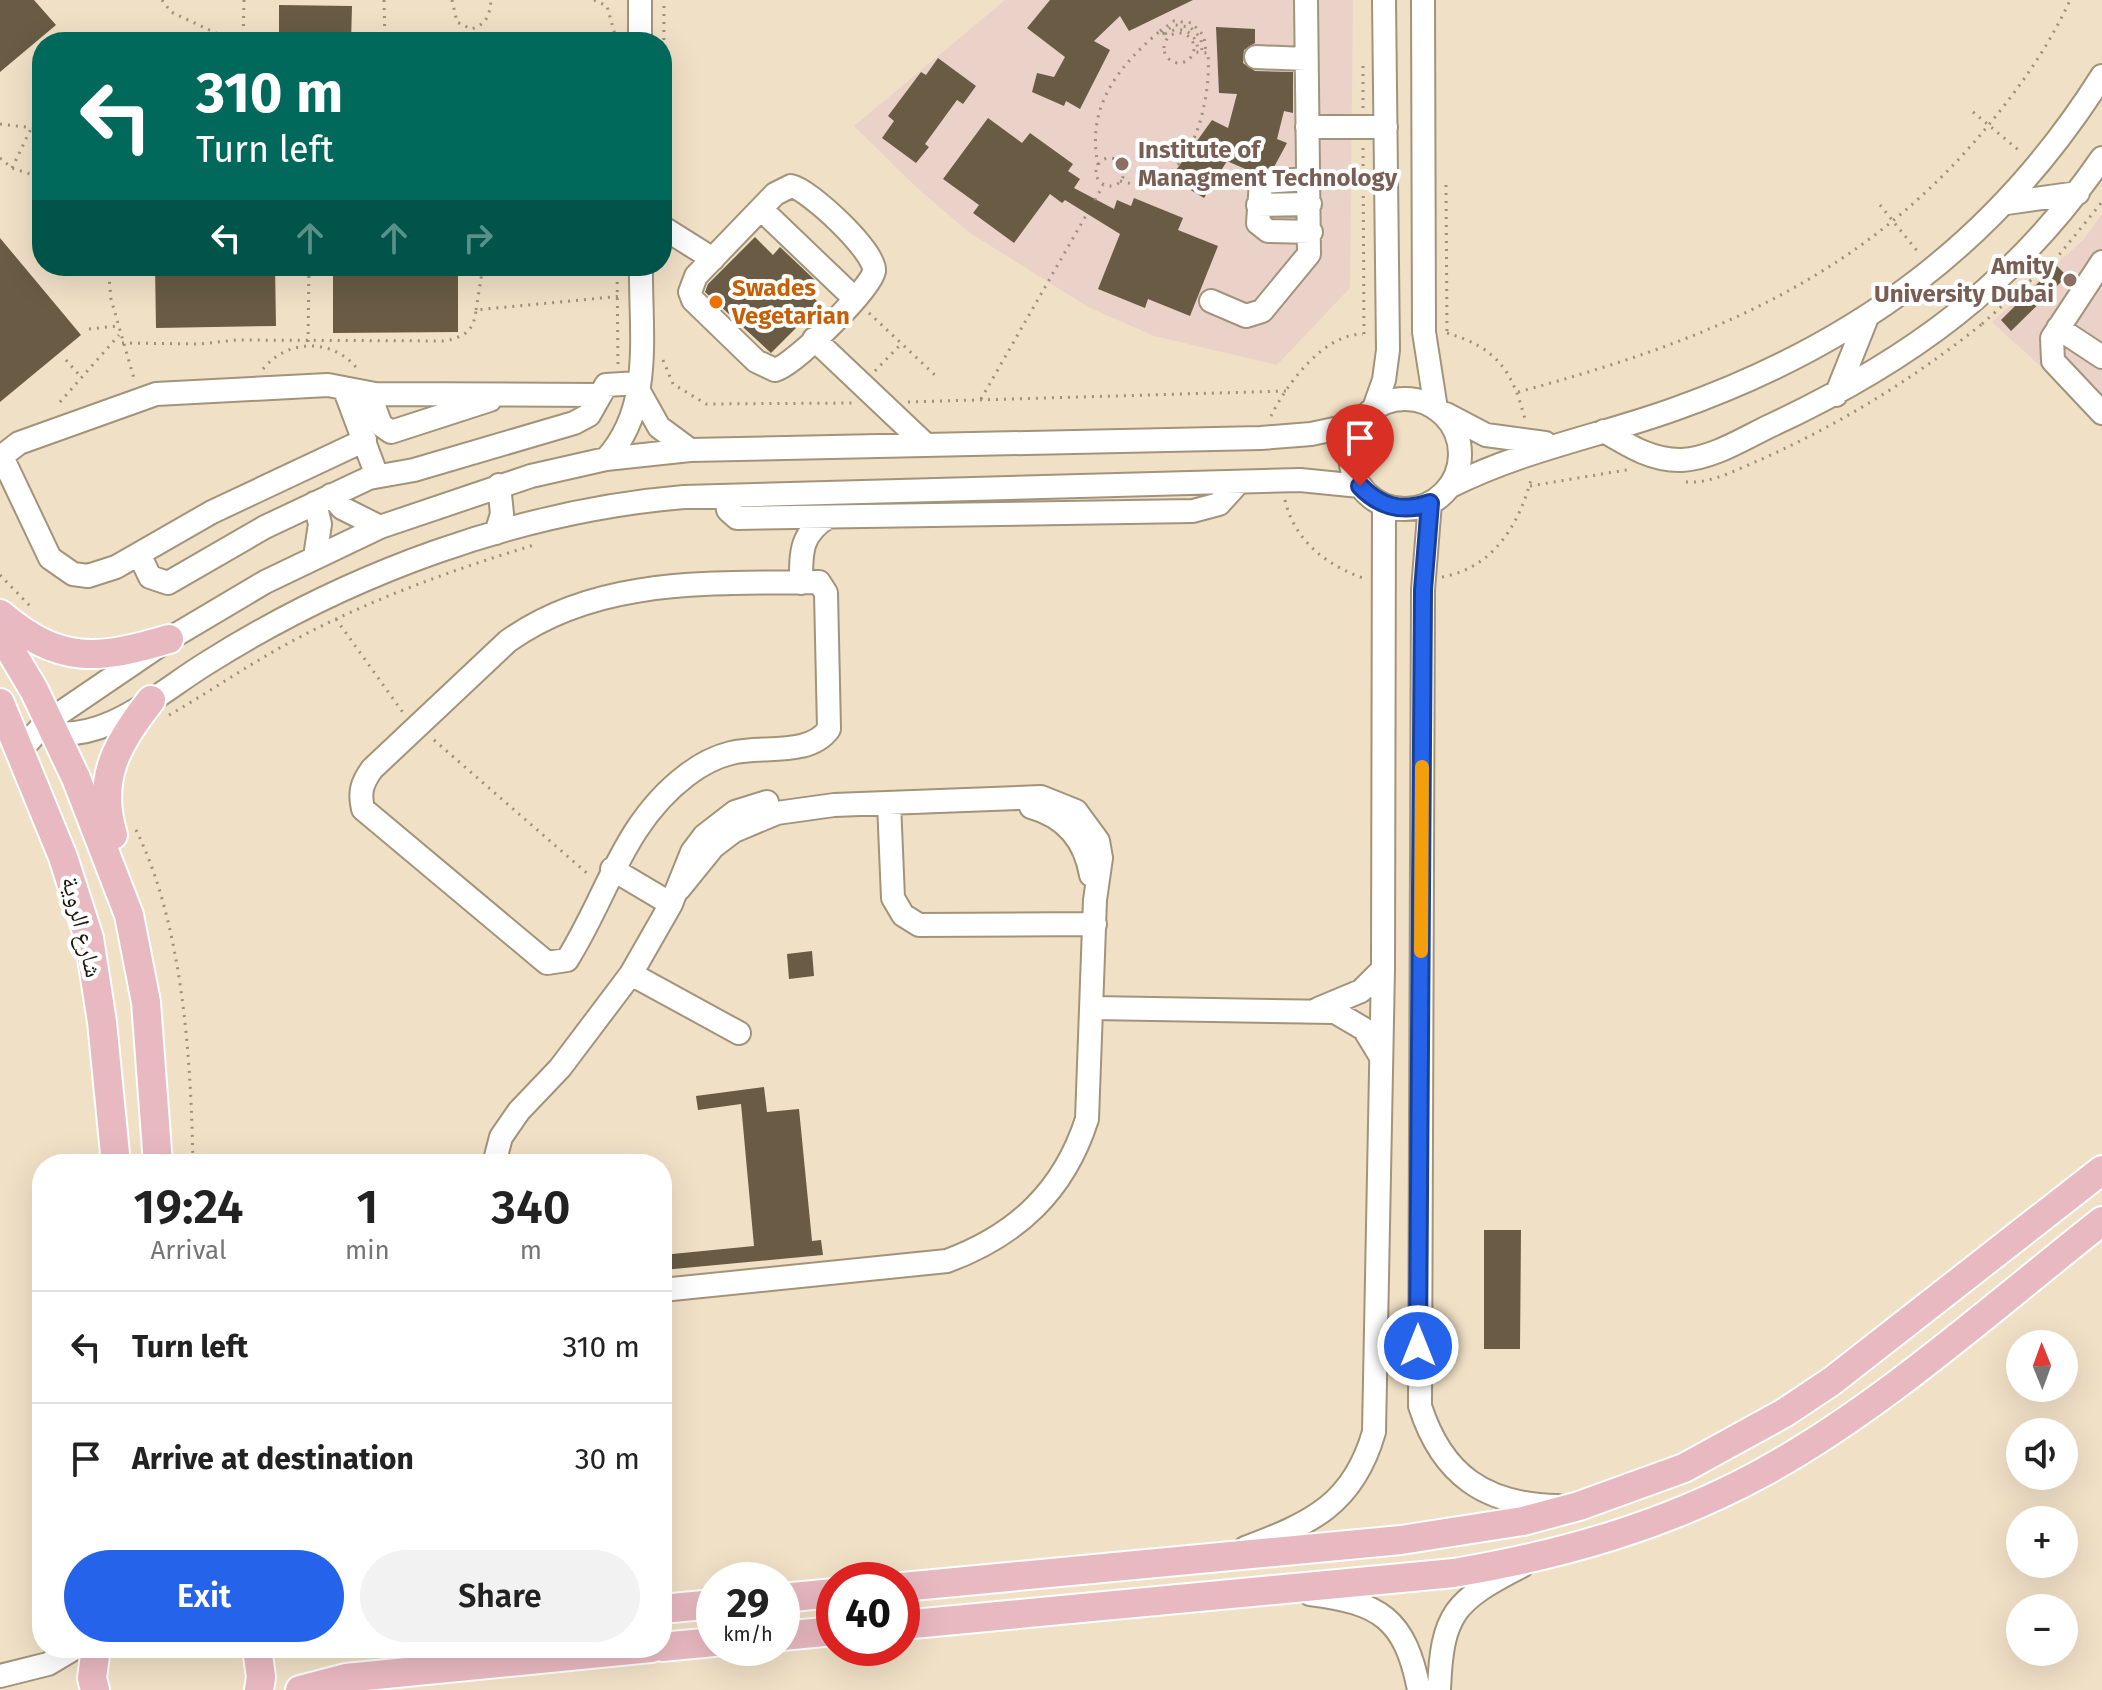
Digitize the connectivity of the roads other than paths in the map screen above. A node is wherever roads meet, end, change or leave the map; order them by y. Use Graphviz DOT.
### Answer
graph roads {
  1 [pos="640,0"];
  2 [pos="1306,0"];
  3 [pos="1384,0"];
  4 [pos="1423,0"];
  5 [pos="640,32"];
  6 [pos="1256,57"];
  7 [pos="1306,59"];
  8 [pos="2102,76"];
  9 [pos="1307,127"];
  10 [pos="1386,127"];
  11 [pos="2102,158"];
  12 [pos="1309,179"];
  13 [pos="2078,193"];
  14 [pos="2007,203"];
  15 [pos="1310,204"];
  16 [pos="1258,205"];
  17 [pos="761,209"];
  18 [pos="1311,232"];
  19 [pos="672,233"];
  20 [pos="713,259"];
  21 [pos="2102,262"];
  22 [pos="641,276"];
  23 [pos="854,298"];
  24 [pos="1211,301"];
  25 [pos="1866,320"];
  26 [pos="2058,328"];
  27 [pos="814,339"];
  28 [pos="2102,357"];
  29 [pos="344,388"];
  30 [pos="640,388"];
  31 [pos="372,394"];
  32 [pos="509,394"];
  33 [pos="598,395"];
  34 [pos="1836,395"];
  35 [pos="2101,409"];
  36 [pos="1440,411"];
  37 [pos="1366,416"];
  38 [pos="1604,431"];
  39 [pos="365,440"];
  40 [pos="926,445"];
  41 [pos="1532,448"];
  42 [pos="690,450"];
  43 [pos="606,459"];
  44 [pos="377,476"];
  45 [pos="1239,482"];
  46 [pos="499,485"];
  47 [pos="1360,486"];
  48 [pos="1451,486"];
  49 [pos="726,496"];
  50 [pos="323,499"];
  51 [pos="1430,503"];
  52 [pos="1384,505"];
  53 [pos="774,517"];
  54 [pos="828,517"];
  55 [pos="380,527"];
  56 [pos="496,533"];
  57 [pos="801,545"];
  58 [pos="139,554"];
  59 [pos="315,557"];
  60 [pos="801,583"];
  61 [pos="0,614"];
  62 [pos="0,633"];
  63 [pos="169,639"];
  64 [pos="2,707"];
  65 [pos="157,710"];
  66 [pos="40,734"];
  67 [pos="889,803"];
  68 [pos="612,869"];
  69 [pos="120,887"];
  70 [pos="675,897"];
  71 [pos="1095,924"];
  72 [pos="1383,969"];
  73 [pos="631,974"];
  74 [pos="1093,1008"];
  75 [pos="1318,1009"];
  76 [pos="739,1033"];
  77 [pos="1381,1058"];
  78 [pos="115,1154"];
  79 [pos="157,1154"];
  80 [pos="497,1154"];
  81 [pos="2102,1170"];
  82 [pos="2102,1221"];
  83 [pos="672,1289"];
  84 [pos="1579,1506"];
  85 [pos="1221,1557"];
  86 [pos="1535,1560"];
  87 [pos="920,1585"];
  88 [pos="1289,1592"];
  89 [pos="696,1606"];
  90 [pos="672,1608"];
  91 [pos="920,1623"];
  92 [pos="696,1644"];
  93 [pos="672,1646"];
  94 [pos="58,1658"];
  95 [pos="95,1658"];
  96 [pos="258,1658"];
  97 [pos="549,1658"];
  98 [pos="0,1676"];
  99 [pos="95,1690"];
  100 [pos="259,1690"];
  101 [pos="300,1690"];
  102 [pos="1419,1690"];
  103 [pos="1439,1690"];
  1 -- 5 [label="street"];
  2 -- 7 [label="street"];
  3 -- 10 [label="street"];
  4 -- 36 [label="street"];
  6 -- 7 [label="street"];
  7 -- 9 [label="street"];
  8 -- 14 [label="street"];
  9 -- 10 [label="street"];
  9 -- 12 [label="street"];
  10 -- 37 [label="street"];
  11 -- 13 [label="street"];
  12 -- 15 [label="street"];
  12 -- 16 [label="street"];
  13 -- 14 [label="street"];
  13 -- 34 [label="street"];
  14 -- 25 [label="street"];
  15 -- 16 [label="street"];
  15 -- 18 [label="street"];
  16 -- 18 [label="street"];
  17 -- 20 [label="street"];
  17 -- 23 [label="street"];
  17 -- 23 [label="street"];
  18 -- 24 [label="street"];
  19 -- 20 [label="street"];
  20 -- 27 [label="street"];
  21 -- 26 [label="street"];
  22 -- 30 [label="street"];
  23 -- 27 [label="street"];
  25 -- 34 [label="street"];
  25 -- 38 [label="street"];
  26 -- 28 [label="street"];
  26 -- 35 [label="street"];
  27 -- 40 [label="street"];
  29 -- 31 [label="street"];
  29 -- 39 [label="street"];
  29 -- 58 [label="street"];
  30 -- 33 [label="street"];
  30 -- 42 [label="street"];
  30 -- 43 [label="street"];
  31 -- 32 [label="street"];
  31 -- 32 [label="street"];
  32 -- 33 [label="street"];
  33 -- 44 [label="street"];
  34 -- 38 [label="street"];
  36 -- 37 [label="street"];
  36 -- 41 [label="street"];
  36 -- 48 [label="street"];
  37 -- 40 [label="street"];
  37 -- 47 [label="street"];
  38 -- 41 [label="street"];
  39 -- 44 [label="street"];
  39 -- 58 [label="street"];
  40 -- 42 [label="street"];
  41 -- 48 [label="street"];
  42 -- 43 [label="street"];
  43 -- 46 [label="street"];
  44 -- 50 [label="street"];
  45 -- 47 [label="street"];
  45 -- 49 [label="street"];
  45 -- 54 [label="street"];
  46 -- 55 [label="street"];
  46 -- 56 [label="street"];
  47 -- 52 [label="street"];
  48 -- 51 [label="street"];
  49 -- 53 [label="street"];
  49 -- 56 [label="street"];
  50 -- 55 [label="street"];
  50 -- 58 [label="street"];
  50 -- 59 [label="street"];
  51 -- 52 [label="street"];
  51 -- 84 [label="street"];
  52 -- 72 [label="street"];
  53 -- 54 [label="street"];
  53 -- 57 [label="street"];
  54 -- 57 [label="street"];
  55 -- 59 [label="street"];
  56 -- 65 [label="street"];
  57 -- 60 [label="street"];
  59 -- 63 [label="street"];
  60 -- 68 [label="street"];
  60 -- 68 [label="street"];
  61 -- 63 [label="main road"];
  62 -- 66 [label="main road"];
  63 -- 66 [label="street"];
  64 -- 66 [label="main road, شارع الروية"];
  65 -- 66 [label="street"];
  65 -- 69 [label="main road"];
  66 -- 69 [label="main road, شارع الروية"];
  66 -- 78 [label="main road, شارع الروية"];
  67 -- 70 [label="street"];
  67 -- 71 [label="street"];
  67 -- 71 [label="street"];
  68 -- 70 [label="street"];
  69 -- 79 [label="main road, شارع الروية"];
  70 -- 73 [label="street"];
  71 -- 74 [label="street"];
  72 -- 75 [label="street"];
  72 -- 77 [label="street"];
  73 -- 76 [label="street"];
  73 -- 80 [label="street"];
  74 -- 75 [label="street"];
  74 -- 83 [label="street"];
  75 -- 77 [label="street"];
  77 -- 85 [label="street"];
  81 -- 84 [label="main road"];
  82 -- 86 [label="main road"];
  84 -- 85 [label="main road"];
  85 -- 87 [label="main road"];
  86 -- 88 [label="main road"];
  86 -- 103 [label="street"];
  88 -- 91 [label="main road"];
  88 -- 102 [label="street"];
  89 -- 90 [label="main road"];
  92 -- 93 [label="main road"];
  94 -- 98 [label="street"];
  95 -- 99 [label="main road"];
  96 -- 100 [label="main road"];
  97 -- 101 [label="main road"];
}
